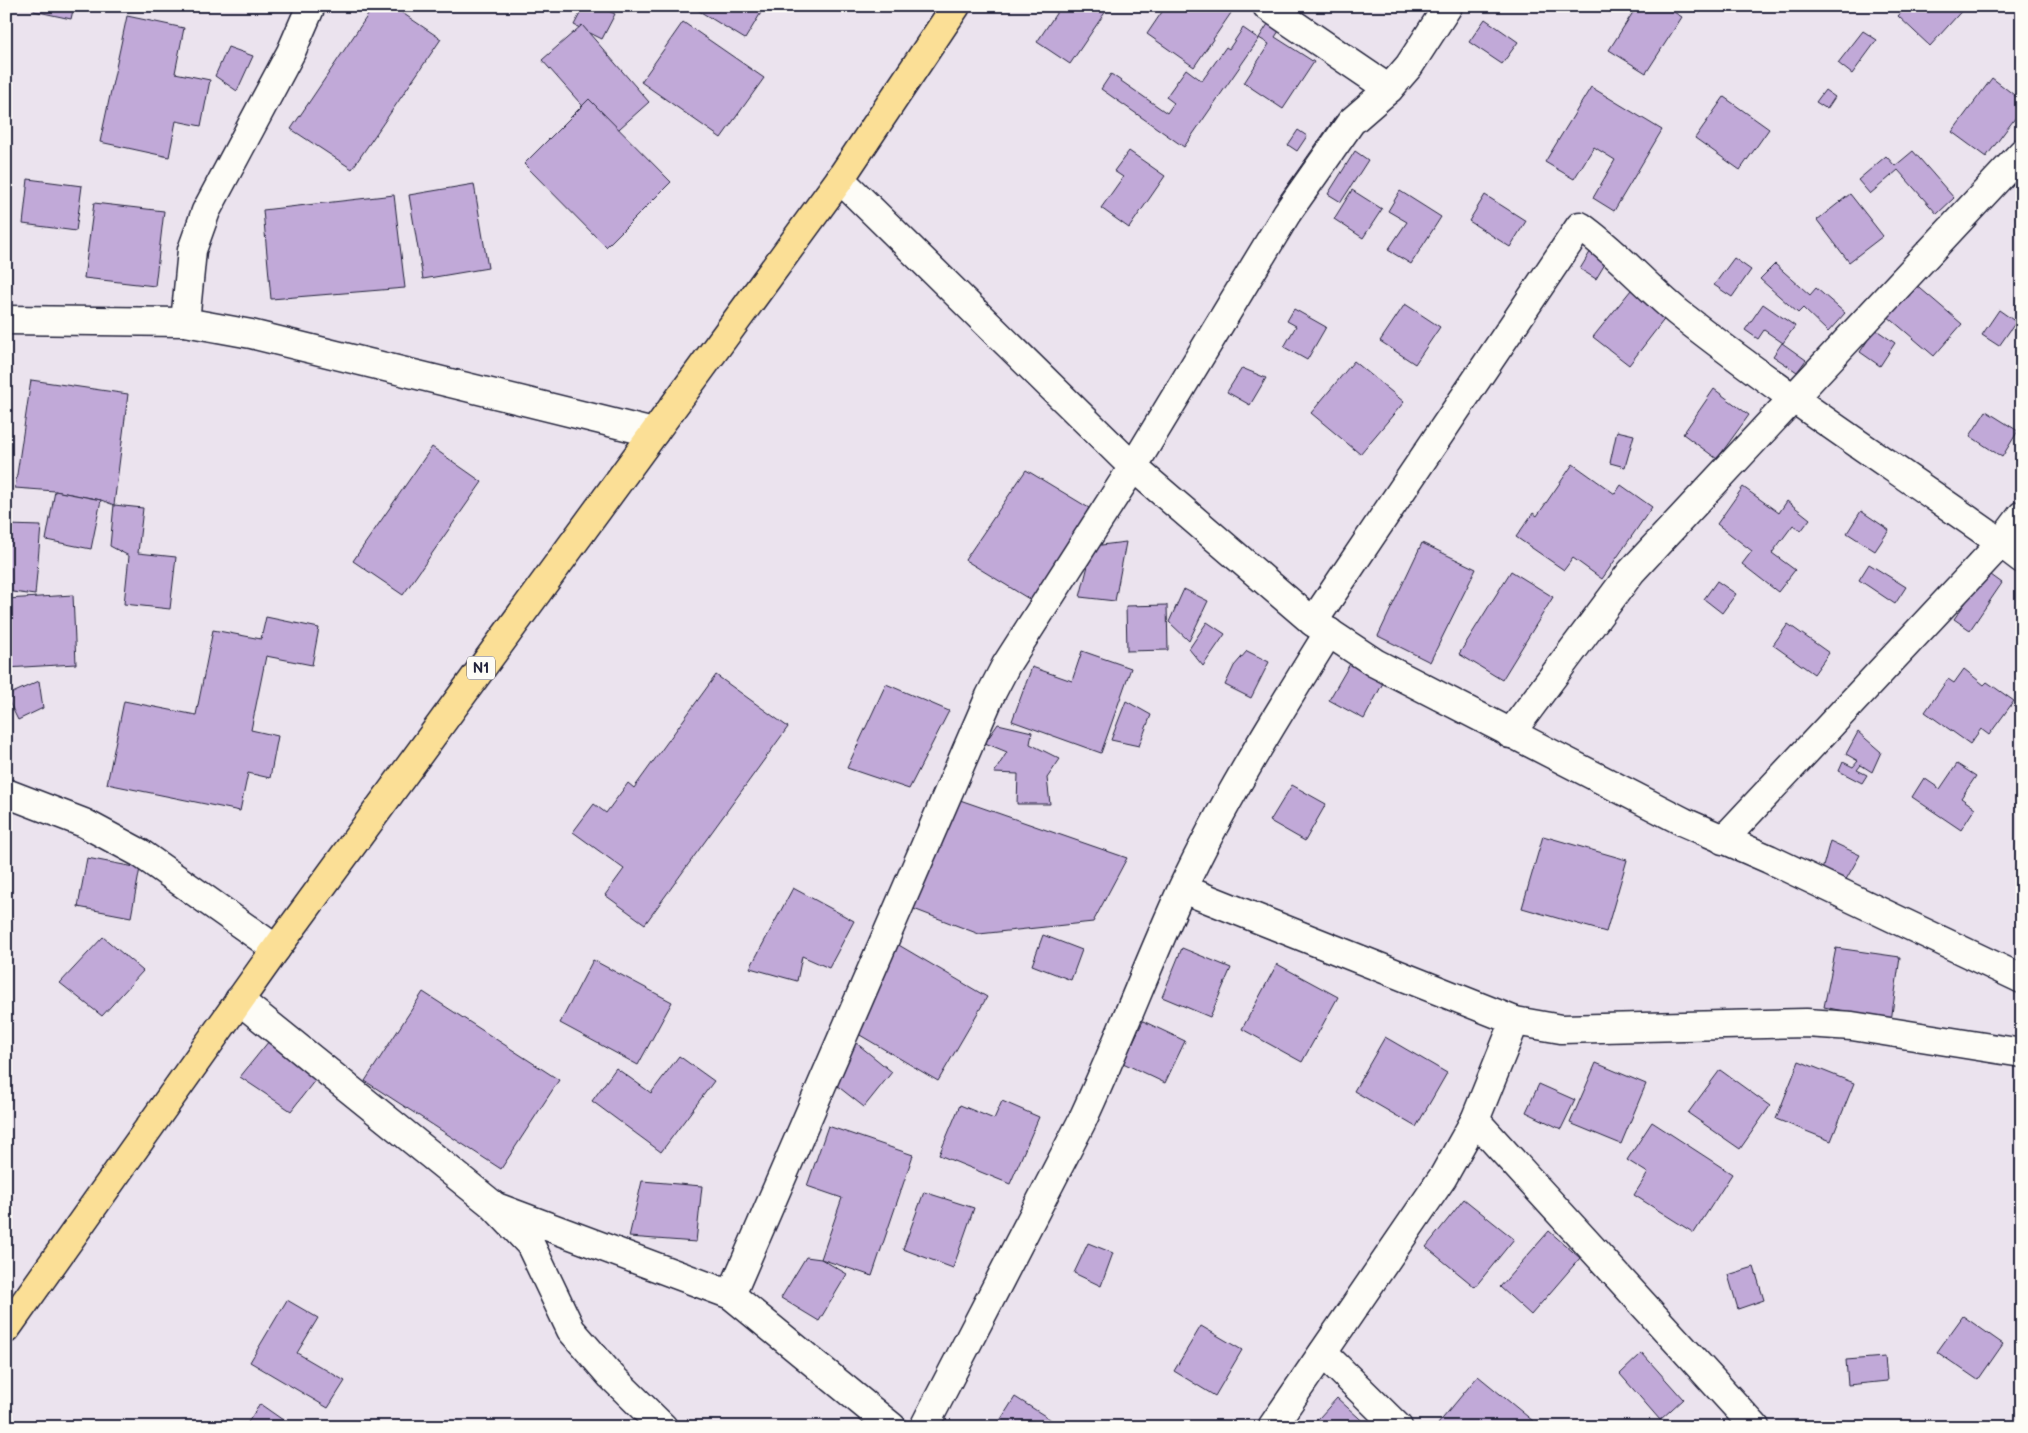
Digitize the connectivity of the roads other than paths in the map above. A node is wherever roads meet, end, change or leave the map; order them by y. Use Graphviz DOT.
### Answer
graph roads {
  1 [pos="311,6"];
  2 [pos="956,6"];
  3 [pos="1267,6"];
  4 [pos="1448,6"];
  5 [pos="1389,89"];
  6 [pos="2022,152"];
  7 [pos="840,179"];
  8 [pos="6,320"];
  9 [pos="185,322"];
  10 [pos="1793,397"];
  11 [pos="654,433"];
  12 [pos="1133,468"];
  13 [pos="2022,515"];
  14 [pos="2012,551"];
  15 [pos="1321,627"];
  16 [pos="1510,734"];
  17 [pos="6,793"];
  18 [pos="1722,840"];
  19 [pos="1183,889"];
  20 [pos="276,949"];
  21 [pos="2022,979"];
  22 [pos="239,1000"];
  23 [pos="1515,1021"];
  24 [pos="2022,1053"];
  25 [pos="1475,1120"];
  26 [pos="493,1205"];
  27 [pos="731,1295"];
  28 [pos="6,1329"];
  29 [pos="1323,1353"];
  30 [pos="664,1427"];
  31 [pos="892,1427"];
  32 [pos="924,1427"];
  33 [pos="1272,1427"];
  34 [pos="1398,1427"];
  35 [pos="1755,1427"];
  1 -- 9 [label="street"];
  2 -- 7 [label="highway, N1"];
  3 -- 5 [label="street"];
  4 -- 5 [label="street"];
  5 -- 12 [label="street"];
  6 -- 10 [label="street"];
  7 -- 11 [label="highway, N1"];
  7 -- 12 [label="street"];
  8 -- 9 [label="street"];
  9 -- 11 [label="street"];
  10 -- 14 [label="street"];
  10 -- 15 [label="street"];
  10 -- 16 [label="street"];
  11 -- 20 [label="highway, N1"];
  12 -- 15 [label="street"];
  12 -- 27 [label="street"];
  13 -- 14 [label="street"];
  14 -- 18 [label="street"];
  15 -- 16 [label="street"];
  15 -- 19 [label="street"];
  16 -- 18 [label="street"];
  17 -- 20 [label="street"];
  18 -- 21 [label="street"];
  19 -- 23 [label="street"];
  19 -- 32 [label="street"];
  20 -- 22 [label="highway, N1"];
  22 -- 26 [label="street"];
  22 -- 28 [label="highway, N1"];
  23 -- 24 [label="street"];
  23 -- 25 [label="street"];
  25 -- 29 [label="street"];
  25 -- 35 [label="street"];
  26 -- 27 [label="street"];
  26 -- 30 [label="street"];
  27 -- 31 [label="street"];
  29 -- 33 [label="street"];
  29 -- 34 [label="street"];
}
